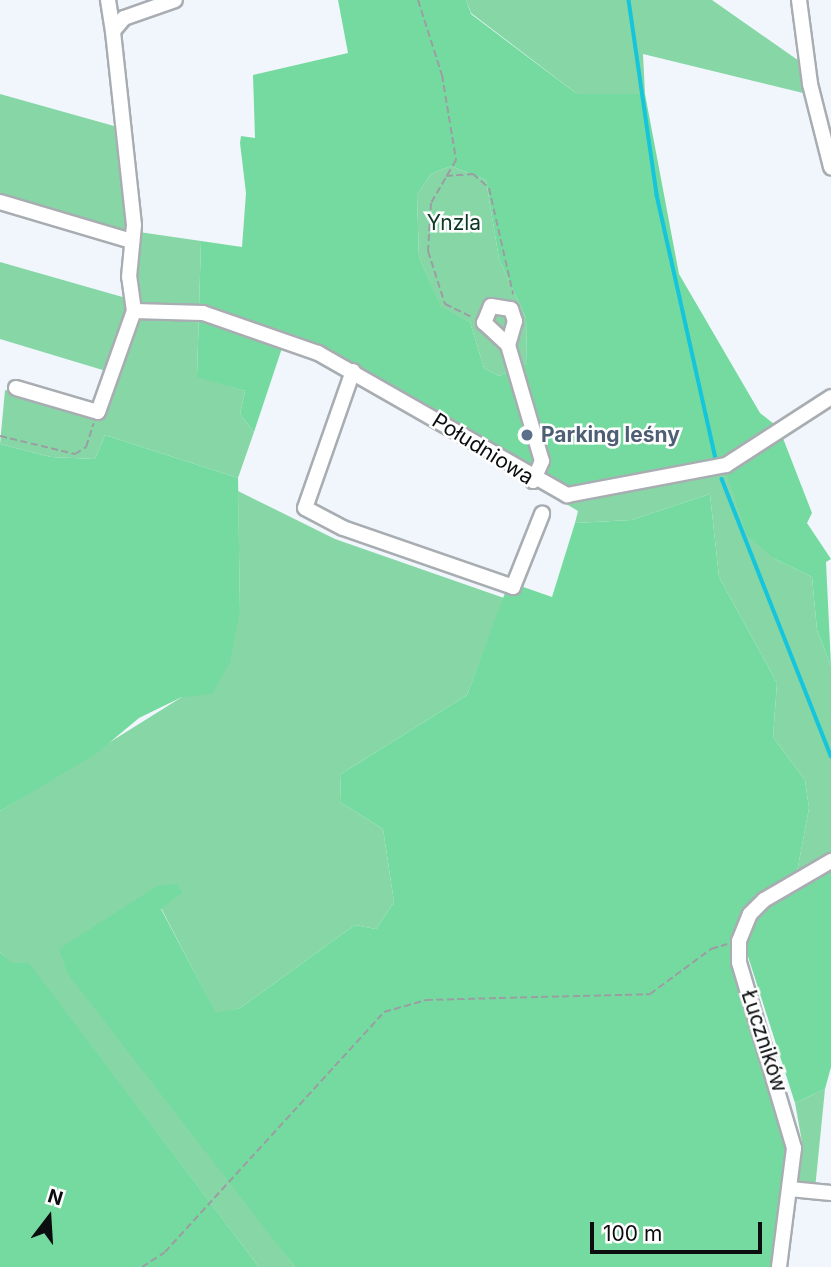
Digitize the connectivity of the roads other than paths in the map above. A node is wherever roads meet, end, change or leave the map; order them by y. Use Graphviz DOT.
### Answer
graph roads {
  1 [pos="108,0"];
  2 [pos="174,0"];
  3 [pos="799,0"];
  4 [pos="113,31"];
  5 [pos="828,147"];
  6 [pos="831,167"];
  7 [pos="0,202"];
  8 [pos="132,242"];
  9 [pos="134,311"];
  10 [pos="508,345"];
  11 [pos="353,371"];
  12 [pos="16,388"];
  13 [pos="831,397"];
  14 [pos="533,481"];
  15 [pos="542,514"];
  16 [pos="831,861"];
  17 [pos="790,1189"];
  18 [pos="831,1193"];
  19 [pos="779,1267"];
  1 -- 4 [label="street"];
  2 -- 4 [label="street"];
  3 -- 5 [label="street"];
  4 -- 8 [label="street"];
  5 -- 6 [label="street"];
  7 -- 8 [label="street"];
  8 -- 9 [label="street"];
  9 -- 11 [label="street, Południowa"];
  9 -- 12 [label="street"];
  10 -- 10 [label="street"];
  10 -- 14 [label="street"];
  11 -- 14 [label="street, Południowa"];
  11 -- 15 [label="street"];
  13 -- 14 [label="street, Południowa"];
  16 -- 17 [label="street, Łuczników"];
  17 -- 18 [label="street"];
  17 -- 19 [label="street, Łuczników"];
}
